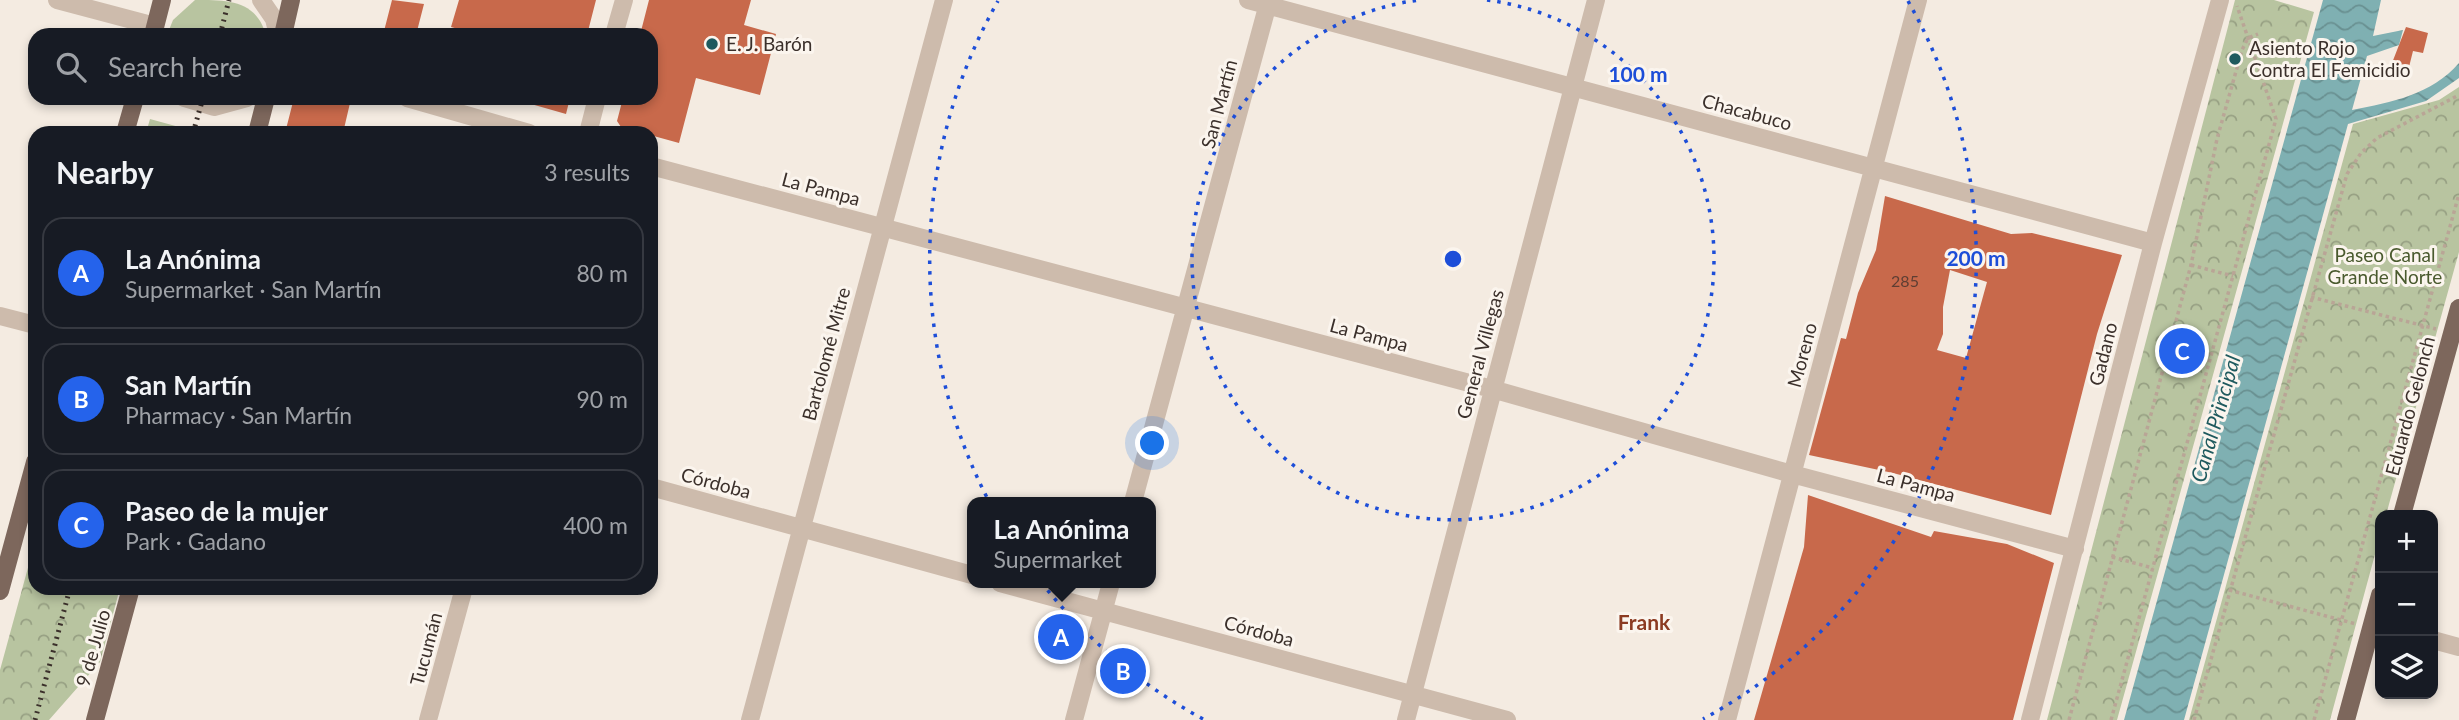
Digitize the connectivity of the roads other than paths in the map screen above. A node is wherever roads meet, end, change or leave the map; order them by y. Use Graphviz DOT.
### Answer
graph roads {
  1 [pos="57,0"];
  2 [pos="162,0"];
  3 [pos="170,0"];
  4 [pos="261,0"];
  5 [pos="291,0"];
  6 [pos="624,0"];
  7 [pos="944,0"];
  8 [pos="1248,0"];
  9 [pos="1596,0"];
  10 [pos="1918,0"];
  11 [pos="2220,0"];
  12 [pos="1268,3"];
  13 [pos="142,28"];
  14 [pos="155,28"];
  15 [pos="156,28"];
  16 [pos="277,28"];
  17 [pos="282,28"];
  18 [pos="616,28"];
  19 [pos="1573,87"];
  20 [pos="133,105"];
  21 [pos="264,105"];
  22 [pos="431,105"];
  23 [pos="595,105"];
  24 [pos="127,126"];
  25 [pos="259,126"];
  26 [pos="505,126"];
  27 [pos="590,126"];
  28 [pos="658,168"];
  29 [pos="1873,168"];
  30 [pos="882,227"];
  31 [pos="2153,243"];
  32 [pos="1186,308"];
  33 [pos="0,316"];
  34 [pos="2458,319"];
  35 [pos="28,323"];
  36 [pos="1492,389"];
  37 [pos="1792,474"];
  38 [pos="28,488"];
  39 [pos="658,489"];
  40 [pos="1134,497"];
  41 [pos="2403,510"];
  42 [pos="802,528"];
  43 [pos="2075,549"];
  44 [pos="967,574"];
  45 [pos="1018,588"];
  46 [pos="1110,588"];
  47 [pos="0,591"];
  48 [pos="129,595"];
  49 [pos="462,595"];
  50 [pos="1103,611"];
  51 [pos="2375,628"];
  52 [pos="2438,642"];
  53 [pos="2459,648"];
  54 [pos="1412,695"];
  55 [pos="95,720"];
  56 [pos="428,720"];
  57 [pos="750,720"];
  58 [pos="1074,720"];
  59 [pos="1406,720"];
  60 [pos="1507,720"];
  61 [pos="1727,720"];
  62 [pos="2030,720"];
  63 [pos="2346,720"];
  1 -- 13 [label="street"];
  2 -- 14 [label="main road"];
  3 -- 15 [label="street"];
  4 -- 16 [label="street"];
  5 -- 17 [label="main road"];
  6 -- 18 [label="street"];
  7 -- 30 [label="street, Bartolomé Mitre"];
  8 -- 12 [label="street, Chacabuco"];
  9 -- 19 [label="street, General Villegas"];
  10 -- 29 [label="street, Moreno"];
  11 -- 31 [label="street, Gadano"];
  12 -- 19 [label="street, Chacabuco"];
  12 -- 32 [label="street, San Martín"];
  19 -- 29 [label="street, Chacabuco"];
  19 -- 36 [label="street, General Villegas"];
  20 -- 24 [label="main road"];
  21 -- 25 [label="main road"];
  22 -- 26 [label="street"];
  23 -- 27 [label="street"];
  28 -- 30 [label="street, La Pampa"];
  29 -- 31 [label="street, Chacabuco"];
  29 -- 37 [label="street, Moreno"];
  30 -- 32 [label="street, La Pampa"];
  30 -- 42 [label="street, Bartolomé Mitre"];
  31 -- 43 [label="street, Gadano"];
  32 -- 36 [label="street, La Pampa"];
  32 -- 40 [label="street, San Martín"];
  33 -- 35 [label="street"];
  34 -- 41 [label="main road, Eduardo Gelonch"];
  36 -- 37 [label="street, La Pampa"];
  36 -- 54 [label="street, General Villegas"];
  37 -- 43 [label="street, La Pampa"];
  37 -- 61 [label="street, Moreno"];
  38 -- 47 [label="main road"];
  39 -- 42 [label="street, Córdoba"];
  42 -- 44 [label="street, Córdoba"];
  42 -- 57 [label="street, Bartolomé Mitre"];
  43 -- 62 [label="street, Gadano"];
  45 -- 50 [label="street, Córdoba"];
  46 -- 50 [label="street"];
  48 -- 55 [label="main road, 9 de Julio"];
  49 -- 56 [label="street, Tucumán"];
  50 -- 54 [label="street, Córdoba"];
  50 -- 58 [label="street"];
  51 -- 63 [label="main road"];
  52 -- 53 [label="street"];
  54 -- 59 [label="street, General Villegas"];
  54 -- 60 [label="street, Córdoba"];
}
